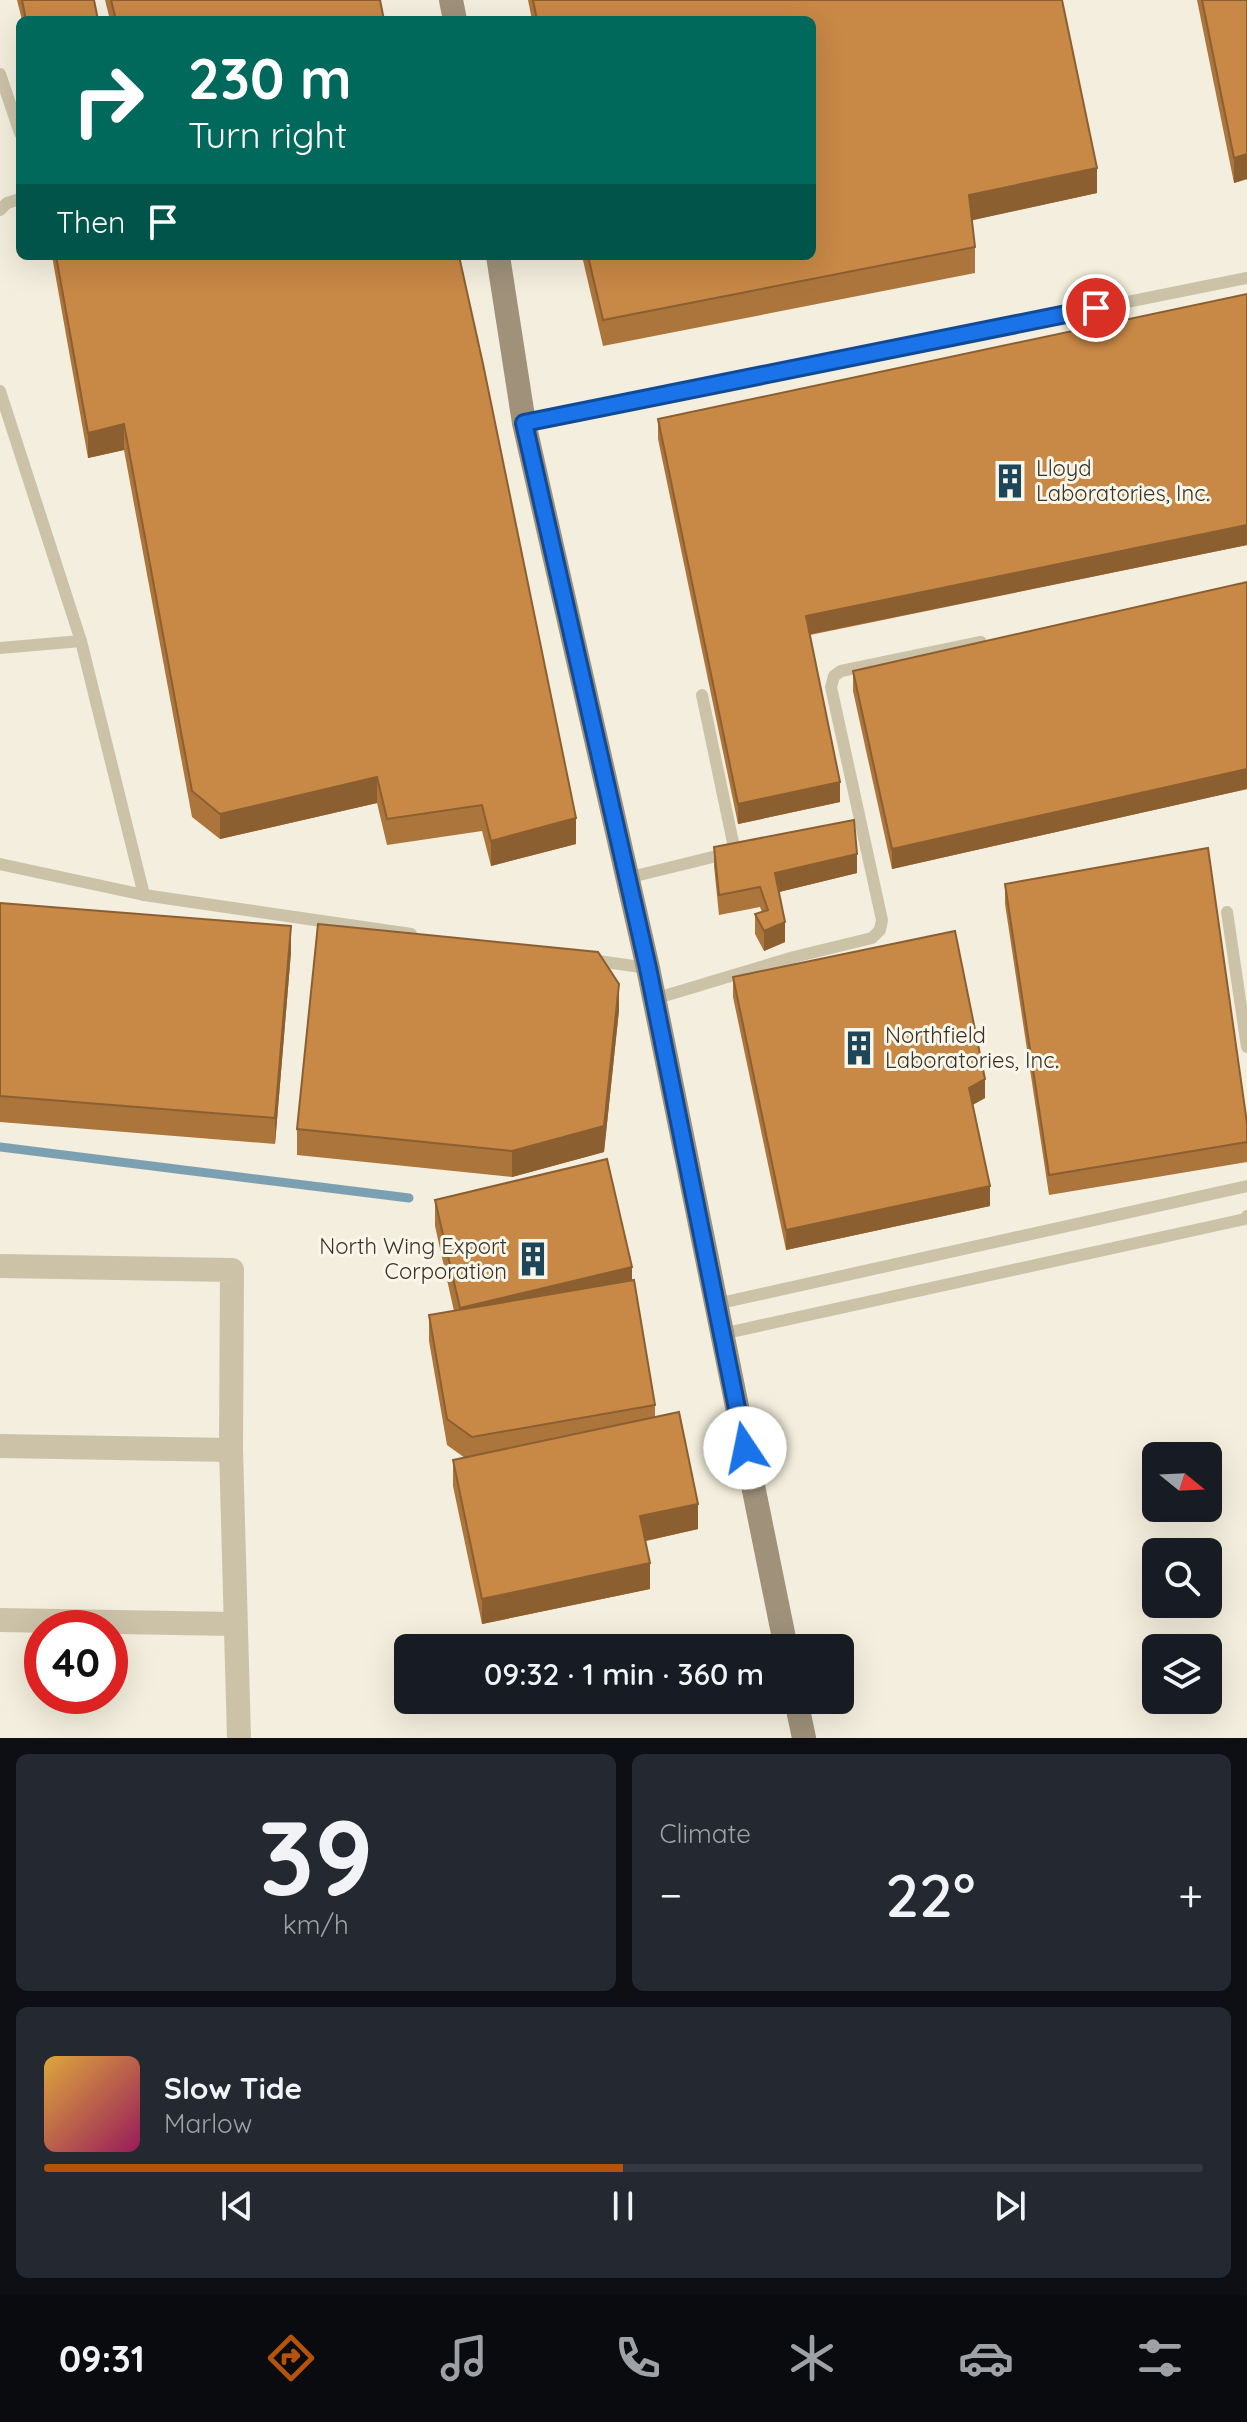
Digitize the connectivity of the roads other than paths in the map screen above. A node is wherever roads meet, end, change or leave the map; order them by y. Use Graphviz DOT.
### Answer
graph roads {
  1 [pos="0,74"];
  2 [pos="16,121"];
  3 [pos="499,260"];
  4 [pos="1247,278"];
  5 [pos="0,391"];
  6 [pos="524,423"];
  7 [pos="997,639"];
  8 [pos="81,641"];
  9 [pos="0,648"];
  10 [pos="702,695"];
  11 [pos="859,821"];
  12 [pos="843,825"];
  13 [pos="750,848"];
  14 [pos="735,852"];
  15 [pos="0,864"];
  16 [pos="627,878"];
  17 [pos="144,895"];
  18 [pos="1227,912"];
  19 [pos="427,936"];
  20 [pos="585,959"];
  21 [pos="648,968"];
  22 [pos="654,999"];
  23 [pos="1247,1047"];
  24 [pos="1247,1186"];
  25 [pos="1247,1216"];
  26 [pos="0,1266"];
  27 [pos="716,1304"];
  28 [pos="722,1334"];
  29 [pos="0,1446"];
  30 [pos="231,1450"];
  31 [pos="0,1620"];
  32 [pos="234,1624"];
  33 [pos="783,1634"];
  34 [pos="799,1714"];
  35 [pos="239,1738"];
  36 [pos="804,1738"];
  1 -- 2 [label="lane"];
  3 -- 6 [label="street"];
  4 -- 6 [label="lane"];
  5 -- 8 [label="lane"];
  6 -- 16 [label="street"];
  7 -- 11 [label="lane"];
  8 -- 9 [label="lane"];
  8 -- 17 [label="lane"];
  10 -- 14 [label="lane"];
  11 -- 12 [label="lane"];
  11 -- 22 [label="lane"];
  13 -- 14 [label="lane"];
  14 -- 16 [label="lane"];
  15 -- 17 [label="lane"];
  16 -- 21 [label="street"];
  17 -- 19 [label="lane"];
  18 -- 23 [label="lane"];
  20 -- 21 [label="lane"];
  21 -- 22 [label="street"];
  22 -- 27 [label="street"];
  24 -- 27 [label="lane"];
  25 -- 28 [label="lane"];
  26 -- 30 [label="street"];
  27 -- 28 [label="street"];
  28 -- 33 [label="street"];
  29 -- 30 [label="street"];
  30 -- 32 [label="street"];
  31 -- 32 [label="street"];
  32 -- 35 [label="street"];
  34 -- 36 [label="street"];
}
